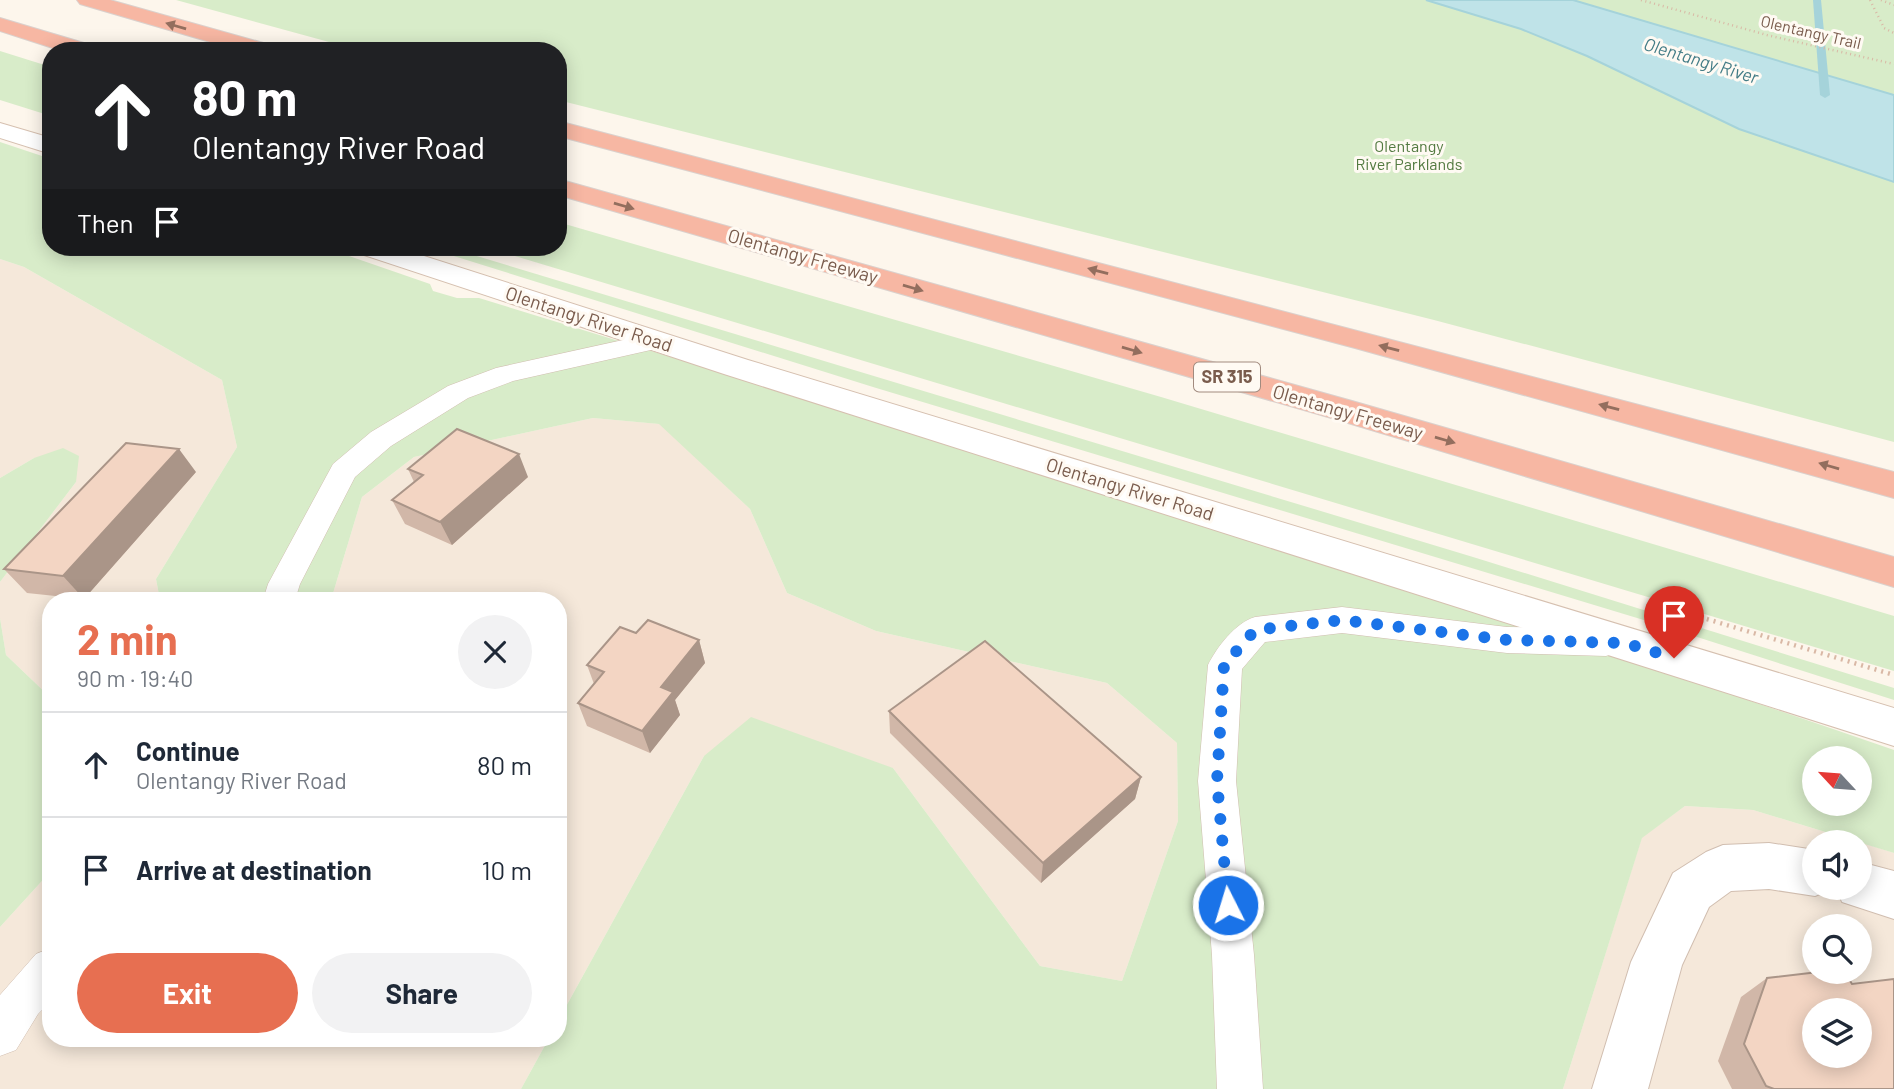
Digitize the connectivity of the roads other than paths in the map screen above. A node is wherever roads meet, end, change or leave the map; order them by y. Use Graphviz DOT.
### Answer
graph roads {
  1 [pos="87,0"];
  2 [pos="0,24"];
  3 [pos="57,42"];
  4 [pos="234,42"];
  5 [pos="0,130"];
  6 [pos="567,130"];
  7 [pos="42,143"];
  8 [pos="567,190"];
  9 [pos="395,256"];
  10 [pos="655,341"];
  11 [pos="1894,485"];
  12 [pos="1894,572"];
  13 [pos="281,592"];
  14 [pos="1625,643"];
  15 [pos="1894,727"];
  16 [pos="1802,871"];
  17 [pos="1872,889"];
  18 [pos="1894,895"];
  19 [pos="42,979"];
  20 [pos="0,1034"];
  21 [pos="1240,1089"];
  22 [pos="1620,1089"];
  4 -- 1 [label="highway, one-way"];
  2 -- 3 [label="highway"];
  5 -- 7 [label="main road"];
  11 -- 6 [label="highway, one-way"];
  8 -- 12 [label="highway, Olentangy Freeway / SR 315, one-way"];
  9 -- 10 [label="main road, Olentangy River Road"];
  10 -- 13 [label="lane"];
  10 -- 14 [label="main road, Olentangy River Road"];
  14 -- 15 [label="main road, Olentangy River Road"];
  14 -- 21 [label="lane"];
  16 -- 22 [label="main road"];
  17 -- 18 [label="main road"];
  19 -- 20 [label="lane"];
}
